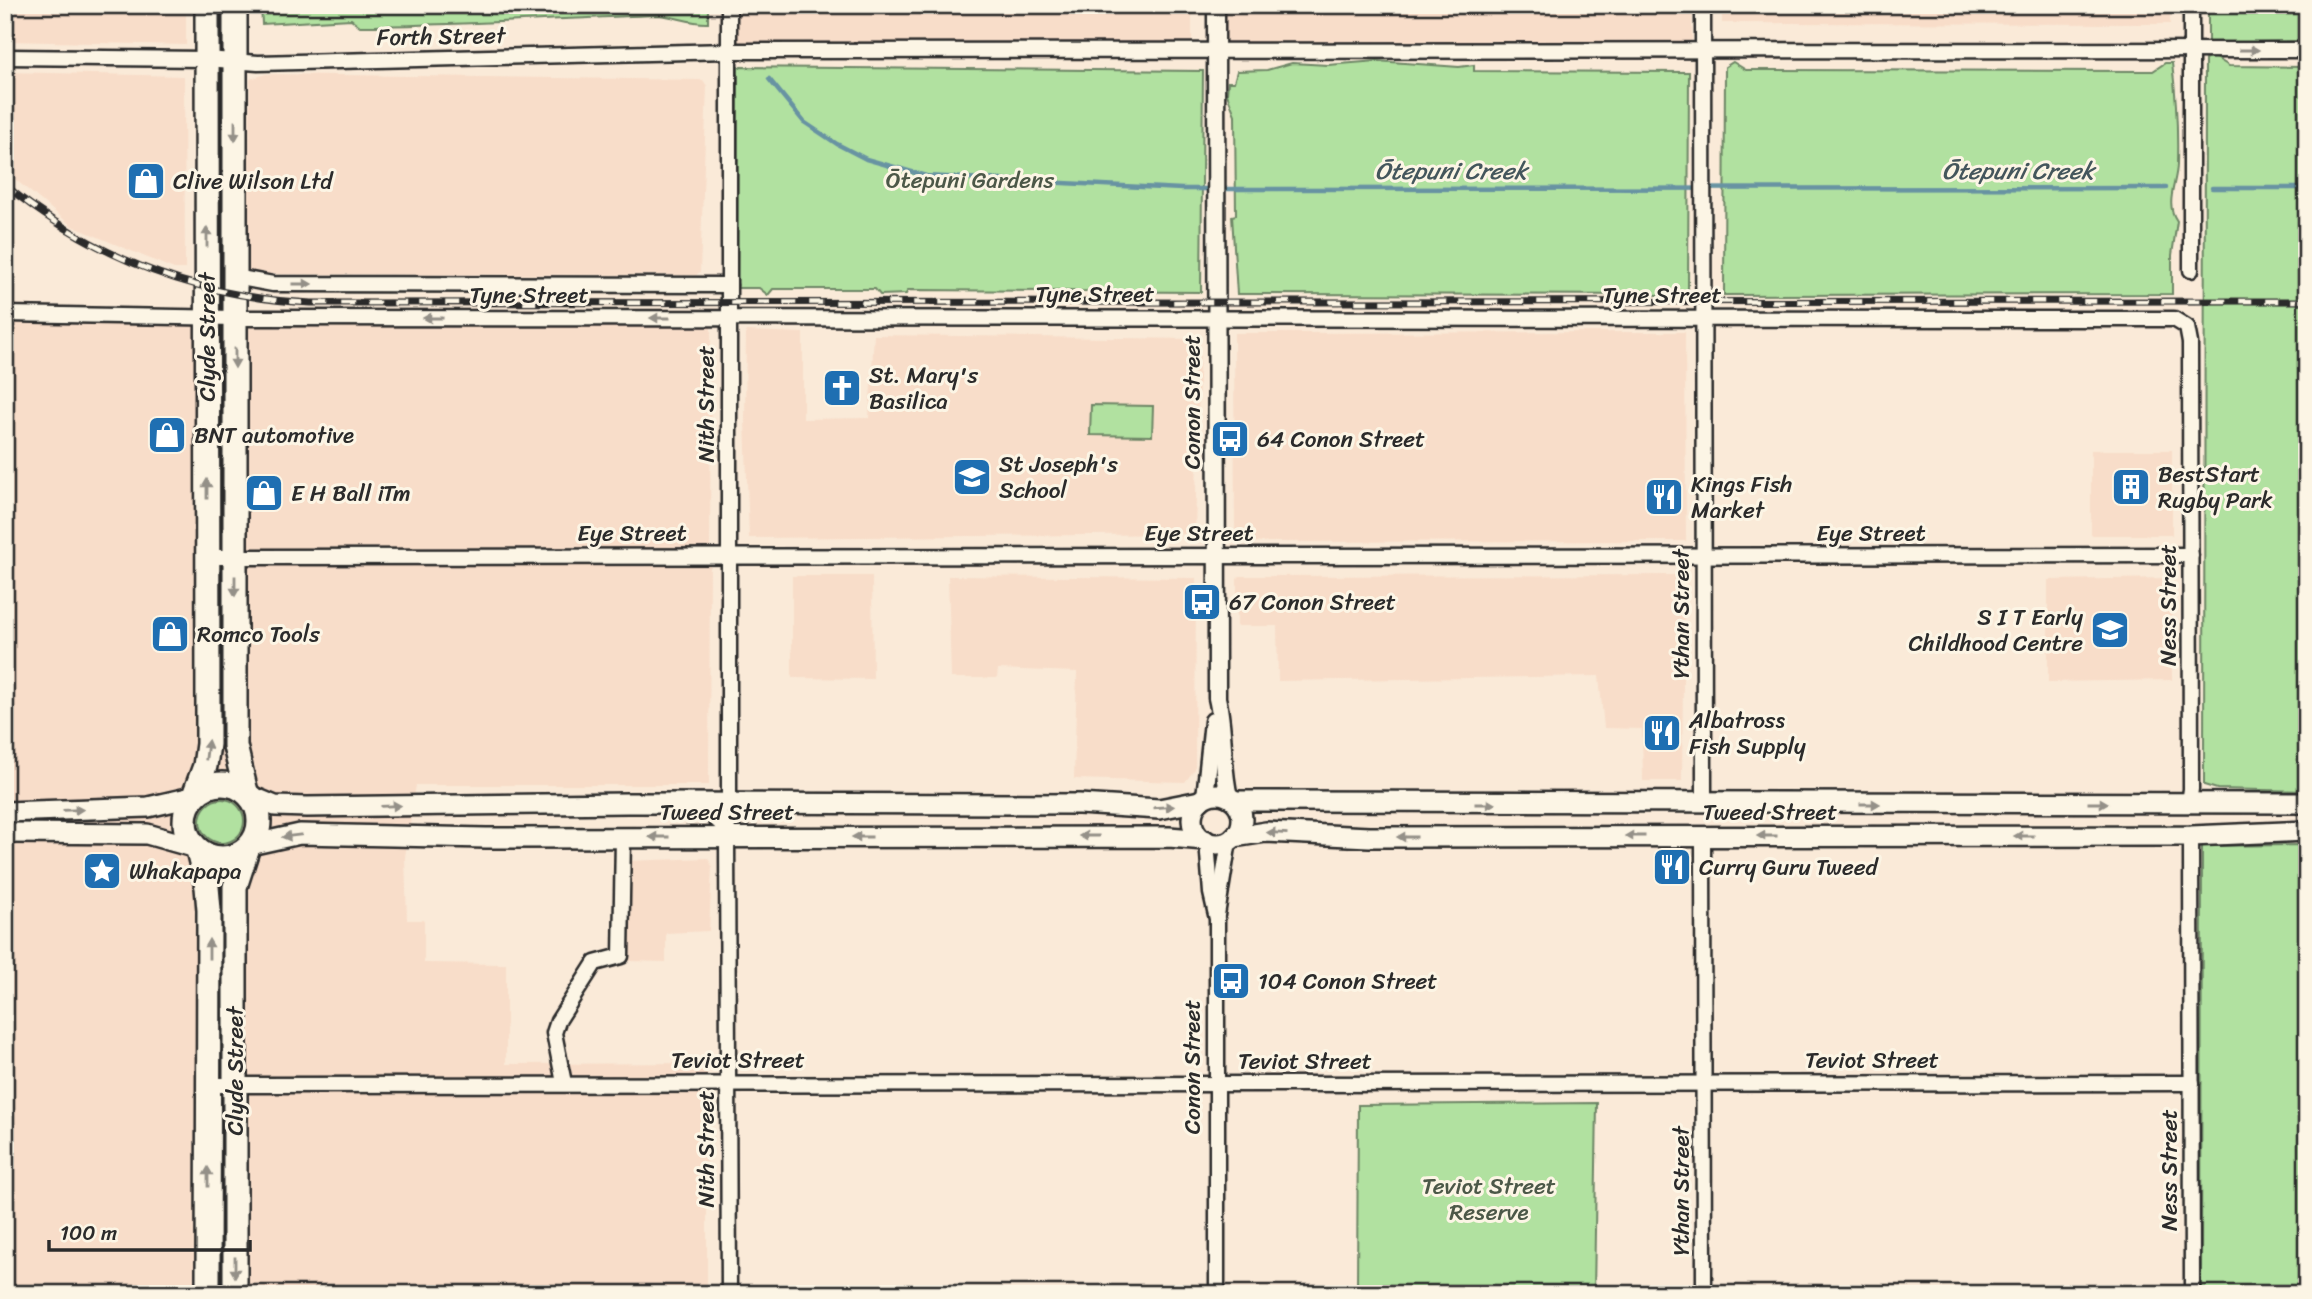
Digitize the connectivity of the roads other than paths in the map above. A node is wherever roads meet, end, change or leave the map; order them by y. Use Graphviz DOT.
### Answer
graph roads {
  1 [pos="207,5"];
  2 [pos="235,5"];
  3 [pos="729,5"];
  4 [pos="1216,5"];
  5 [pos="1703,5"];
  6 [pos="2191,5"];
  7 [pos="2307,50"];
  8 [pos="729,51"];
  9 [pos="1216,51"];
  10 [pos="1703,51"];
  11 [pos="2191,51"];
  12 [pos="5,57"];
  13 [pos="207,59"];
  14 [pos="234,62"];
  15 [pos="2191,270"];
  16 [pos="235,277"];
  17 [pos="729,285"];
  18 [pos="5,314"];
  19 [pos="1216,317"];
  20 [pos="207,318"];
  21 [pos="235,318"];
  22 [pos="729,318"];
  23 [pos="1703,318"];
  24 [pos="2185,324"];
  25 [pos="2190,555"];
  26 [pos="729,556"];
  27 [pos="1216,556"];
  28 [pos="1703,556"];
  29 [pos="208,557"];
  30 [pos="234,557"];
  31 [pos="1217,698"];
  32 [pos="248,794"];
  33 [pos="193,795"];
  34 [pos="1203,799"];
  35 [pos="1232,799"];
  36 [pos="1676,803"];
  37 [pos="1704,803"];
  38 [pos="2189,803"];
  39 [pos="2307,803"];
  40 [pos="487,804"];
  41 [pos="702,804"];
  42 [pos="729,804"];
  43 [pos="971,804"];
  44 [pos="5,812"];
  45 [pos="5,826"];
  46 [pos="2307,831"];
  47 [pos="5,833"];
  48 [pos="34,834"];
  49 [pos="2214,835"];
  50 [pos="971,836"];
  51 [pos="1703,836"];
  52 [pos="1733,836"];
  53 [pos="2191,836"];
  54 [pos="623,837"];
  55 [pos="727,837"];
  56 [pos="755,837"];
  57 [pos="486,838"];
  58 [pos="1231,839"];
  59 [pos="1206,841"];
  60 [pos="5,843"];
  61 [pos="248,847"];
  62 [pos="195,848"];
  63 [pos="1216,919"];
  64 [pos="564,1083"];
  65 [pos="729,1083"];
  66 [pos="1704,1083"];
  67 [pos="2192,1083"];
  68 [pos="209,1084"];
  69 [pos="234,1084"];
  70 [pos="1217,1084"];
  71 [pos="208,1294"];
  72 [pos="235,1294"];
  73 [pos="729,1294"];
  74 [pos="1217,1294"];
  75 [pos="1704,1294"];
  76 [pos="2192,1294"];
  1 -- 13 [label="highway, Clyde Street"];
  2 -- 14 [label="highway, Clyde Street"];
  3 -- 8 [label="street, Nith Street"];
  4 -- 9 [label="street, Conon Street"];
  5 -- 10 [label="street, Ythan Street"];
  6 -- 11 [label="street"];
  11 -- 7 [label="street, Forth Street, one-way"];
  8 -- 9 [label="street, Forth Street"];
  8 -- 14 [label="street, Forth Street"];
  8 -- 17 [label="street, Nith Street"];
  9 -- 10 [label="street, Forth Street"];
  9 -- 19 [label="street, Conon Street"];
  10 -- 11 [label="street, Forth Street"];
  10 -- 23 [label="street, Ythan Street"];
  11 -- 15 [label="street"];
  12 -- 13 [label="street, Forth Street"];
  13 -- 14 [label="street, Forth Street"];
  20 -- 13 [label="highway, Clyde Street, one-way"];
  14 -- 16 [label="highway, Clyde Street, one-way"];
  16 -- 17 [label="street, Tyne Street, one-way"];
  16 -- 21 [label="highway, Clyde Street"];
  17 -- 22 [label="street, Nith Street"];
  18 -- 20 [label="street, Tyne Street"];
  19 -- 22 [label="street, Tyne Street"];
  19 -- 23 [label="street, Tyne Street"];
  19 -- 27 [label="street, Conon Street"];
  20 -- 21 [label="street, Tyne Street"];
  29 -- 20 [label="highway, Clyde Street, one-way"];
  22 -- 21 [label="street, Tyne Street, one-way"];
  21 -- 30 [label="highway, Clyde Street, one-way"];
  22 -- 26 [label="street, Nith Street"];
  23 -- 24 [label="street, Tyne Street"];
  23 -- 28 [label="street, Ythan Street"];
  24 -- 25 [label="street, Ness Street"];
  25 -- 28 [label="street, Eye Street"];
  25 -- 38 [label="street, Ness Street"];
  26 -- 27 [label="street, Eye Street"];
  26 -- 30 [label="street, Eye Street"];
  26 -- 42 [label="street, Nith Street"];
  27 -- 28 [label="street, Eye Street"];
  27 -- 31 [label="street, Conon Street"];
  28 -- 37 [label="street, Ythan Street"];
  29 -- 30 [label="street, Eye Street"];
  33 -- 29 [label="highway, Clyde Street, one-way"];
  30 -- 32 [label="highway, Clyde Street, one-way"];
  31 -- 34 [label="street"];
  31 -- 35 [label="street, Conon Street"];
  32 -- 33 [label="highway"];
  32 -- 40 [label="main road, Tweed Street, one-way"];
  32 -- 61 [label="highway, Clyde Street"];
  44 -- 33 [label="main road, one-way"];
  33 -- 62 [label="highway, Clyde Street"];
  34 -- 35 [label="main road"];
  43 -- 34 [label="main road, Tweed Street, one-way"];
  34 -- 59 [label="main road, Conon Street"];
  35 -- 36 [label="main road, Tweed Street, one-way"];
  35 -- 58 [label="main road, Conon Street"];
  36 -- 37 [label="main road, Tweed Street"];
  36 -- 51 [label="main road"];
  37 -- 38 [label="main road, Tweed Street, one-way"];
  37 -- 52 [label="main road"];
  38 -- 39 [label="main road, Tweed Street"];
  38 -- 49 [label="main road"];
  40 -- 41 [label="main road, Tweed Street"];
  40 -- 57 [label="main road"];
  41 -- 42 [label="main road, Tweed Street"];
  41 -- 55 [label="main road"];
  42 -- 43 [label="main road, Tweed Street"];
  42 -- 56 [label="main road"];
  43 -- 50 [label="main road"];
  45 -- 48 [label="main road"];
  46 -- 49 [label="main road, Tweed Street"];
  47 -- 48 [label="main road"];
  48 -- 60 [label="main road"];
  48 -- 62 [label="main road"];
  49 -- 53 [label="main road, Tweed Street"];
  50 -- 56 [label="main road, Tweed Street, one-way"];
  59 -- 50 [label="main road, Tweed Street, one-way"];
  51 -- 52 [label="main road, Tweed Street"];
  51 -- 58 [label="main road, Tweed Street, one-way"];
  51 -- 66 [label="street, Ythan Street"];
  53 -- 52 [label="main road, Tweed Street, one-way"];
  53 -- 67 [label="street, Ness Street"];
  55 -- 54 [label="main road, Tweed Street, one-way"];
  54 -- 57 [label="main road, Tweed Street"];
  54 -- 64 [label="street"];
  55 -- 56 [label="main road, Tweed Street"];
  55 -- 65 [label="street, Nith Street"];
  57 -- 61 [label="main road, Tweed Street, one-way"];
  58 -- 59 [label="main road"];
  58 -- 63 [label="street"];
  59 -- 63 [label="street, Conon Street"];
  61 -- 62 [label="highway"];
  61 -- 69 [label="highway, Clyde Street"];
  68 -- 62 [label="highway, Clyde Street, one-way"];
  63 -- 70 [label="street, Conon Street"];
  64 -- 65 [label="street, Teviot Street"];
  64 -- 69 [label="street, Teviot Street"];
  65 -- 70 [label="street, Teviot Street"];
  65 -- 73 [label="street, Nith Street"];
  66 -- 67 [label="street, Teviot Street"];
  66 -- 70 [label="street, Teviot Street"];
  66 -- 75 [label="street, Ythan Street"];
  67 -- 76 [label="street, Ness Street"];
  68 -- 69 [label="street, Teviot Street"];
  71 -- 68 [label="highway, Clyde Street, one-way"];
  69 -- 72 [label="highway, Clyde Street, one-way"];
  70 -- 74 [label="street, Conon Street"];
}
